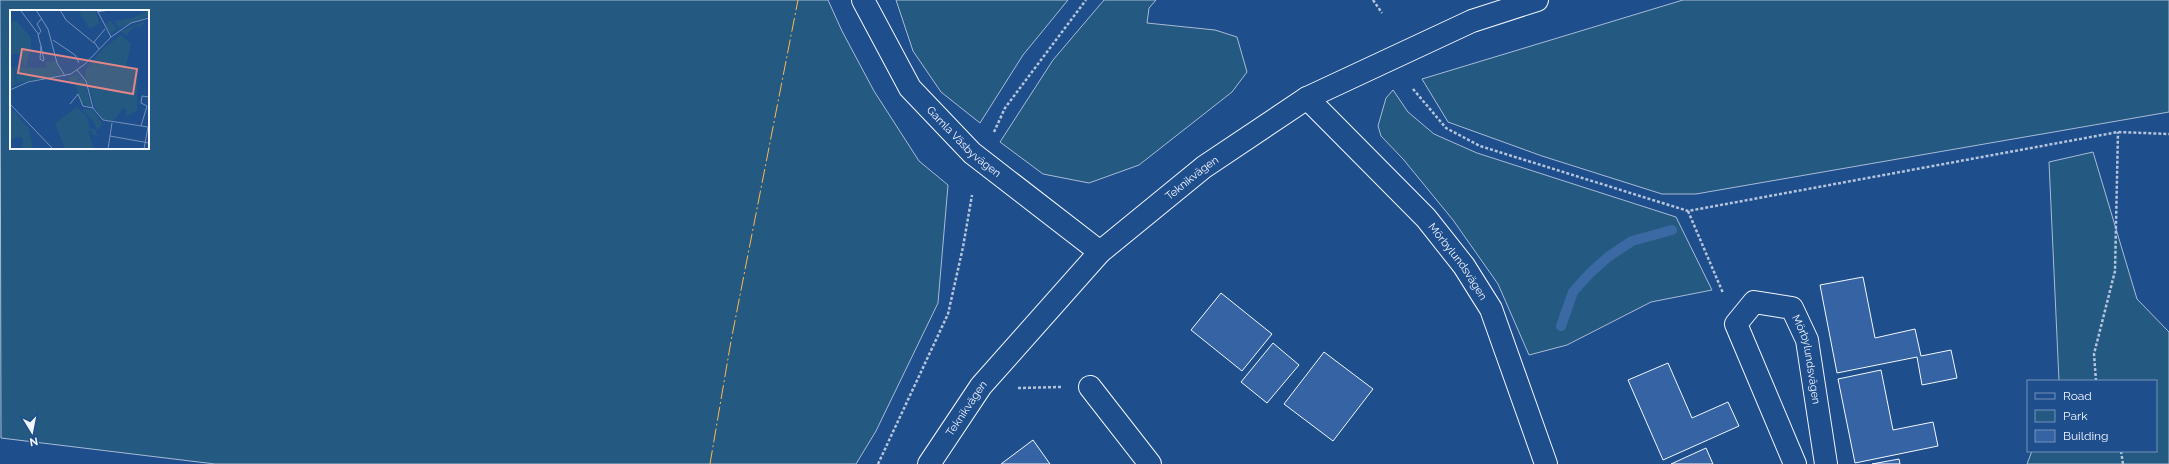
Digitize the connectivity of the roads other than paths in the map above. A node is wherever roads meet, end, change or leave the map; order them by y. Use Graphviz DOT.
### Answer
graph roads {
  1 [pos="863,0"];
  2 [pos="1537,0"];
  3 [pos="1307,98"];
  4 [pos="1100,252"];
  5 [pos="1090,387"];
  6 [pos="929,464"];
  7 [pos="1150,464"];
  8 [pos="1546,464"];
  9 [pos="1795,464"];
  10 [pos="1826,464"];
  1 -- 4 [label="street, Gamla Väsbyvägen"];
  2 -- 3 [label="street, Teknikvägen"];
  3 -- 4 [label="street, Teknikvägen"];
  3 -- 8 [label="street, Mörbylundsvägen"];
  4 -- 6 [label="street, Teknikvägen"];
  5 -- 7 [label="street"];
  9 -- 10 [label="street, Mörbylundsvägen"];
}
